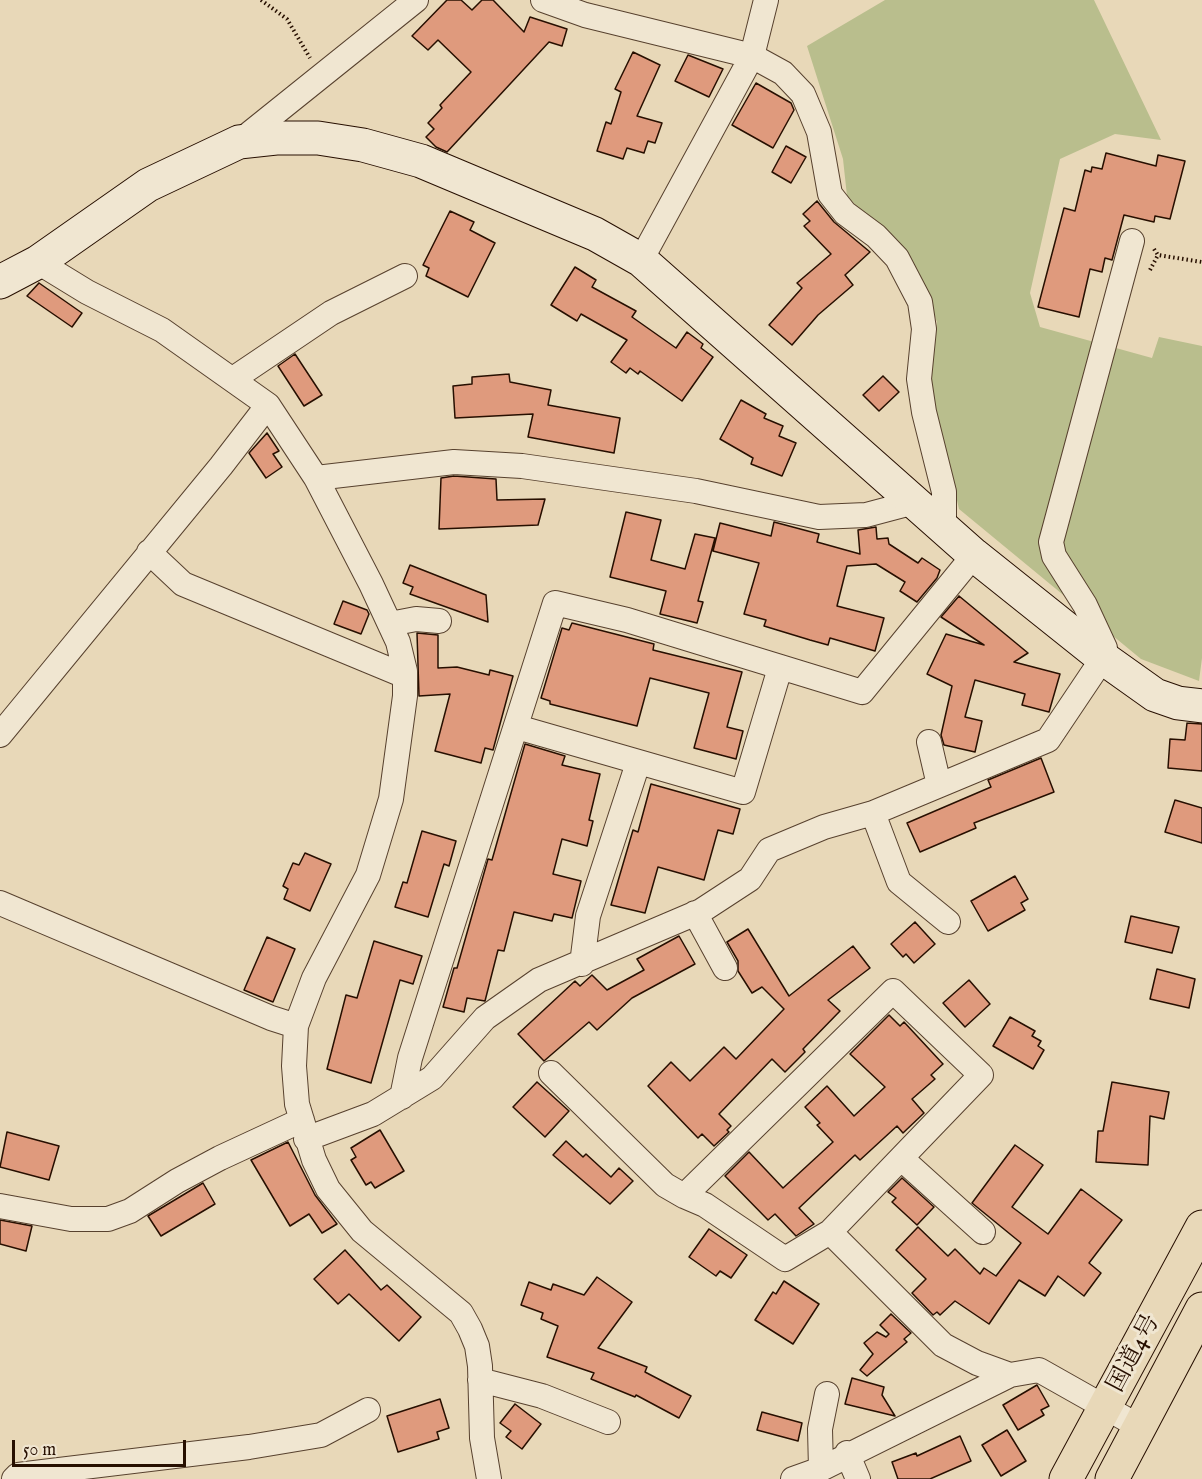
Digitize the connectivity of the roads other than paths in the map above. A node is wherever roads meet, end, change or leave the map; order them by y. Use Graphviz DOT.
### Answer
graph roads {
  1 [pos="416,0"];
  2 [pos="543,0"];
  3 [pos="766,0"];
  4 [pos="752,56"];
  5 [pos="239,142"];
  6 [pos="1132,241"];
  7 [pos="641,260"];
  8 [pos="38,262"];
  9 [pos="405,276"];
  10 [pos="2,279"];
  11 [pos="233,379"];
  12 [pos="268,405"];
  13 [pos="316,478"];
  14 [pos="915,502"];
  15 [pos="944,528"];
  16 [pos="149,552"];
  17 [pos="974,555"];
  18 [pos="439,621"];
  19 [pos="390,624"];
  20 [pos="1103,658"];
  21 [pos="780,668"];
  22 [pos="405,676"];
  23 [pos="1202,706"];
  24 [pos="517,727"];
  25 [pos="0,735"];
  26 [pos="929,742"];
  27 [pos="638,763"];
  28 [pos="939,785"];
  29 [pos="873,813"];
  30 [pos="0,903"];
  31 [pos="694,914"];
  32 [pos="948,922"];
  33 [pos="582,964"];
  34 [pos="725,968"];
  35 [pos="296,1026"];
  36 [pos="551,1073"];
  37 [pos="402,1097"];
  38 [pos="304,1130"];
  39 [pos="902,1159"];
  40 [pos="684,1196"];
  41 [pos="0,1206"];
  42 [pos="1202,1227"];
  43 [pos="830,1232"];
  44 [pos="983,1232"];
  45 [pos="1202,1309"];
  46 [pos="1010,1375"];
  47 [pos="480,1380"];
  48 [pos="827,1394"];
  49 [pos="368,1410"];
  50 [pos="1106,1410"];
  51 [pos="608,1422"];
  52 [pos="1140,1427"];
  53 [pos="847,1453"];
  54 [pos="820,1468"];
  55 [pos="14,1479"];
  56 [pos="489,1479"];
  57 [pos="793,1479"];
  58 [pos="858,1479"];
  59 [pos="1066,1479"];
  60 [pos="1112,1479"];
  1 -- 5 [label="street"];
  2 -- 4 [label="street"];
  3 -- 4 [label="street"];
  4 -- 7 [label="street"];
  4 -- 15 [label="street"];
  5 -- 7 [label="street"];
  5 -- 8 [label="street"];
  6 -- 20 [label="street"];
  7 -- 14 [label="street"];
  8 -- 10 [label="street"];
  8 -- 11 [label="street"];
  9 -- 11 [label="street"];
  11 -- 12 [label="street"];
  12 -- 13 [label="street"];
  12 -- 16 [label="street"];
  13 -- 14 [label="street"];
  13 -- 19 [label="street"];
  14 -- 15 [label="street"];
  15 -- 17 [label="street"];
  16 -- 22 [label="street"];
  16 -- 25 [label="street"];
  17 -- 20 [label="street"];
  17 -- 21 [label="street"];
  18 -- 19 [label="street"];
  19 -- 22 [label="street"];
  20 -- 23 [label="street"];
  20 -- 28 [label="street"];
  21 -- 24 [label="street"];
  21 -- 27 [label="street"];
  22 -- 35 [label="street"];
  24 -- 27 [label="street"];
  24 -- 37 [label="street"];
  26 -- 28 [label="street"];
  27 -- 33 [label="street"];
  28 -- 29 [label="street"];
  29 -- 31 [label="street"];
  29 -- 32 [label="street"];
  30 -- 35 [label="street"];
  31 -- 33 [label="street"];
  31 -- 34 [label="street"];
  33 -- 37 [label="street"];
  35 -- 38 [label="street"];
  36 -- 40 [label="street"];
  37 -- 38 [label="street"];
  38 -- 41 [label="street"];
  38 -- 47 [label="street"];
  39 -- 40 [label="street"];
  39 -- 43 [label="street"];
  39 -- 44 [label="street"];
  40 -- 43 [label="street"];
  42 -- 50 [label="highway, 国道4号"];
  43 -- 46 [label="street"];
  45 -- 52 [label="highway, 国道4号"];
  46 -- 50 [label="street"];
  46 -- 53 [label="street"];
  47 -- 51 [label="street"];
  47 -- 56 [label="street"];
  48 -- 54 [label="street"];
  49 -- 55 [label="street"];
  50 -- 52 [label="street"];
  50 -- 59 [label="highway, 国道4号"];
  52 -- 60 [label="highway, 国道4号"];
  53 -- 54 [label="street"];
  53 -- 58 [label="street"];
  54 -- 57 [label="street"];
}
